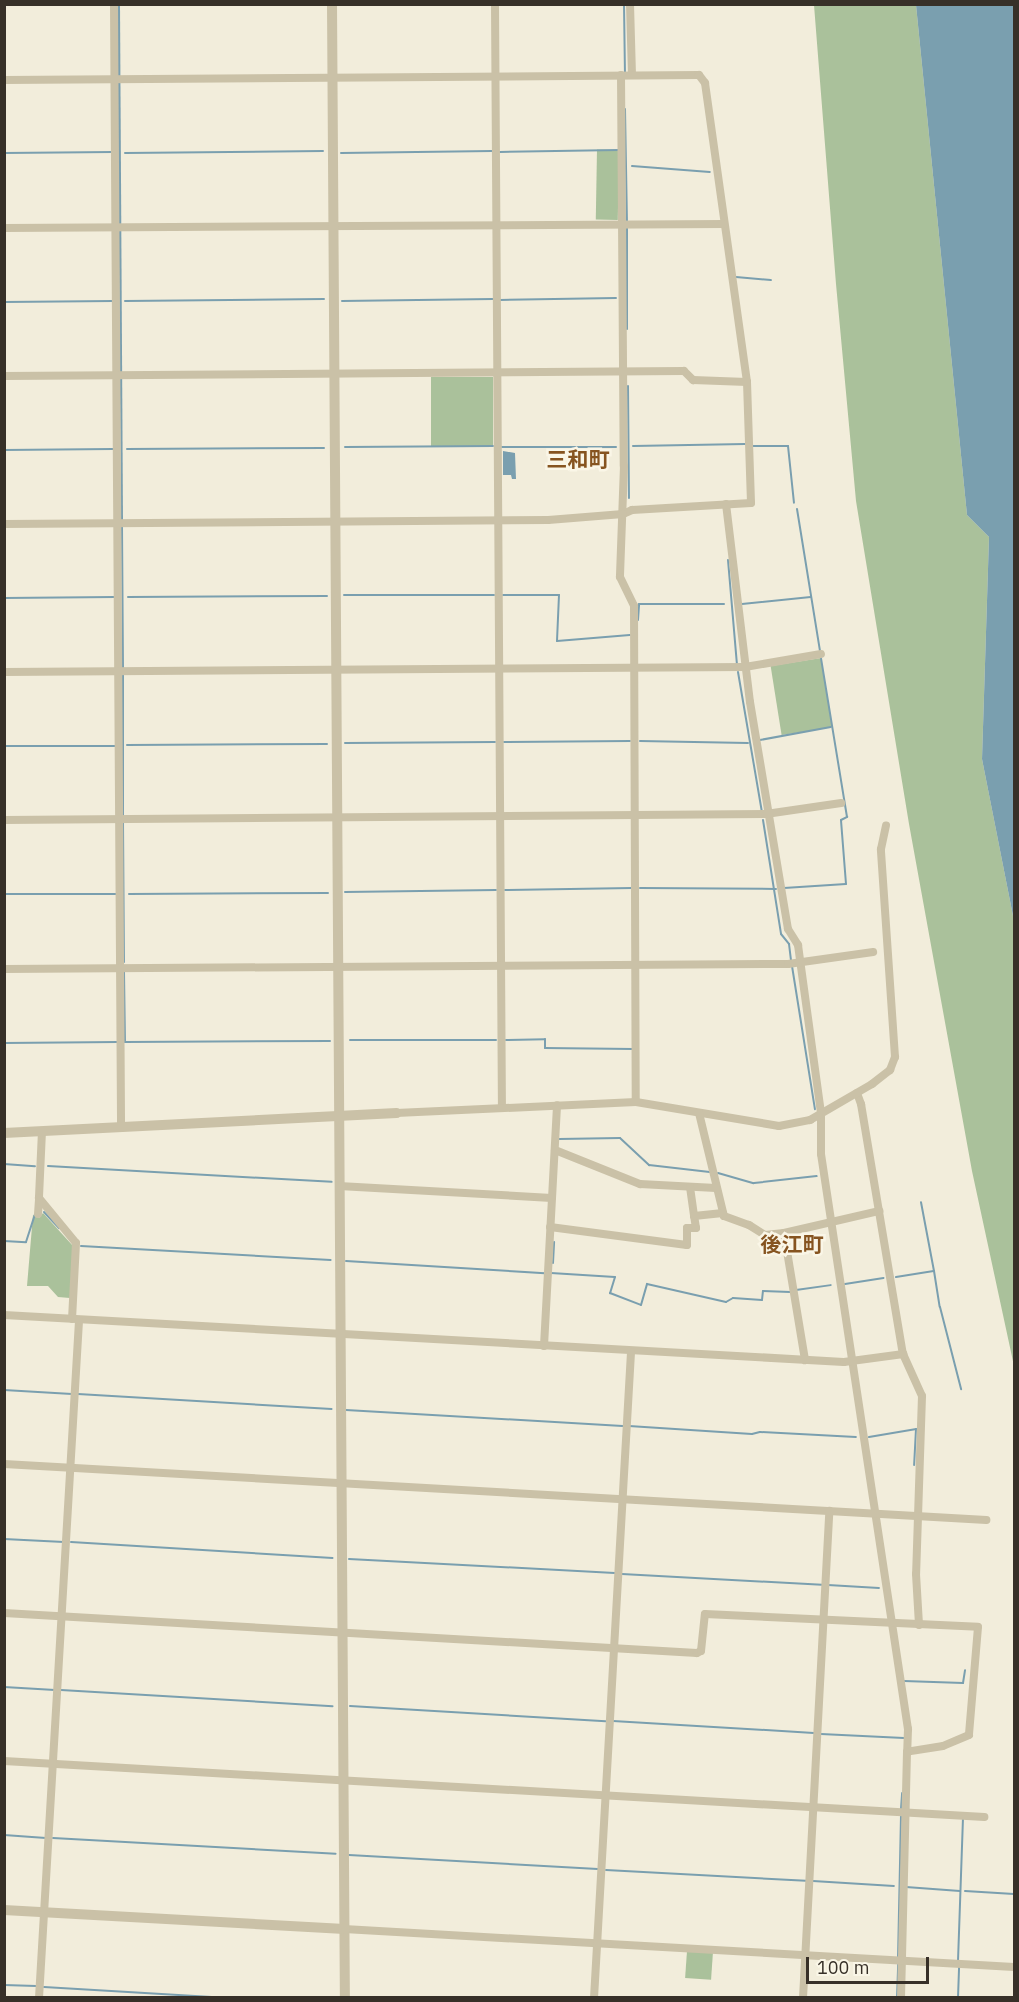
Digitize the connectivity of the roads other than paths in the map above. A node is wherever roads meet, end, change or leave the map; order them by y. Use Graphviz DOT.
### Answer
graph roads {
  1 [pos="114,4"];
  2 [pos="332,4"];
  3 [pos="495,4"];
  4 [pos="630,4"];
  5 [pos="626,75"];
  6 [pos="495,77"];
  7 [pos="334,78"];
  8 [pos="117,79"];
  9 [pos="4,80"];
  10 [pos="724,224"];
  11 [pos="625,225"];
  12 [pos="332,226"];
  13 [pos="496,226"];
  14 [pos="118,227"];
  15 [pos="4,228"];
  16 [pos="623,371"];
  17 [pos="497,372"];
  18 [pos="334,373"];
  19 [pos="120,375"];
  20 [pos="4,376"];
  21 [pos="747,382"];
  22 [pos="726,504"];
  23 [pos="623,514"];
  24 [pos="335,522"];
  25 [pos="498,522"];
  26 [pos="4,524"];
  27 [pos="117,524"];
  28 [pos="821,654"];
  29 [pos="745,667"];
  30 [pos="634,668"];
  31 [pos="499,669"];
  32 [pos="336,670"];
  33 [pos="4,672"];
  34 [pos="119,672"];
  35 [pos="841,803"];
  36 [pos="770,814"];
  37 [pos="635,815"];
  38 [pos="499,817"];
  39 [pos="337,818"];
  40 [pos="4,820"];
  41 [pos="122,820"];
  42 [pos="886,826"];
  43 [pos="873,952"];
  44 [pos="796,963"];
  45 [pos="636,964"];
  46 [pos="501,965"];
  47 [pos="338,966"];
  48 [pos="121,968"];
  49 [pos="4,969"];
  50 [pos="857,1093"];
  51 [pos="636,1101"];
  52 [pos="557,1105"];
  53 [pos="502,1108"];
  54 [pos="396,1113"];
  55 [pos="699,1113"];
  56 [pos="821,1113"];
  57 [pos="339,1115"];
  58 [pos="121,1128"];
  59 [pos="42,1131"];
  60 [pos="4,1133"];
  61 [pos="555,1150"];
  62 [pos="339,1186"];
  63 [pos="690,1187"];
  64 [pos="716,1188"];
  65 [pos="39,1198"];
  66 [pos="552,1198"];
  67 [pos="879,1211"];
  68 [pos="723,1213"];
  69 [pos="38,1214"];
  70 [pos="694,1216"];
  71 [pos="832,1223"];
  72 [pos="550,1227"];
  73 [pos="784,1233"];
  74 [pos="4,1316"];
  75 [pos="75,1320"];
  76 [pos="340,1335"];
  77 [pos="544,1346"];
  78 [pos="631,1352"];
  79 [pos="903,1354"];
  80 [pos="805,1360"];
  81 [pos="854,1362"];
  82 [pos="4,1464"];
  83 [pos="70,1468"];
  84 [pos="340,1482"];
  85 [pos="622,1499"];
  86 [pos="829,1511"];
  87 [pos="876,1514"];
  88 [pos="918,1516"];
  89 [pos="986,1520"];
  90 [pos="4,1613"];
  91 [pos="62,1616"];
  92 [pos="824,1620"];
  93 [pos="893,1625"];
  94 [pos="919,1625"];
  95 [pos="342,1633"];
  96 [pos="614,1647"];
  97 [pos="907,1752"];
  98 [pos="4,1761"];
  99 [pos="54,1764"];
  100 [pos="343,1781"];
  101 [pos="606,1796"];
  102 [pos="813,1808"];
  103 [pos="902,1813"];
  104 [pos="984,1817"];
  105 [pos="4,1910"];
  106 [pos="45,1912"];
  107 [pos="345,1929"];
  108 [pos="597,1944"];
  109 [pos="805,1956"];
  110 [pos="899,1961"];
  111 [pos="1014,1967"];
  112 [pos="39,1998"];
  113 [pos="345,1998"];
  114 [pos="594,1998"];
  115 [pos="802,1998"];
  116 [pos="901,1998"];
  1 -- 8 [label="street"];
  2 -- 7 [label="street"];
  3 -- 6 [label="street"];
  4 -- 5 [label="street"];
  5 -- 6 [label="street"];
  5 -- 10 [label="street"];
  5 -- 11 [label="street"];
  6 -- 7 [label="street"];
  6 -- 13 [label="street"];
  7 -- 8 [label="street"];
  7 -- 12 [label="street"];
  8 -- 9 [label="street"];
  8 -- 14 [label="street"];
  10 -- 11 [label="street"];
  10 -- 21 [label="street"];
  11 -- 13 [label="street"];
  11 -- 16 [label="street"];
  12 -- 13 [label="street"];
  12 -- 14 [label="street"];
  12 -- 18 [label="street"];
  13 -- 17 [label="street"];
  14 -- 15 [label="street"];
  14 -- 19 [label="street"];
  16 -- 17 [label="street"];
  16 -- 21 [label="street"];
  16 -- 23 [label="street"];
  17 -- 18 [label="street"];
  17 -- 25 [label="street"];
  18 -- 19 [label="street"];
  18 -- 24 [label="street"];
  19 -- 20 [label="street"];
  19 -- 27 [label="street"];
  21 -- 22 [label="street"];
  22 -- 23 [label="street"];
  22 -- 29 [label="street"];
  23 -- 25 [label="street"];
  23 -- 30 [label="street"];
  24 -- 25 [label="street"];
  24 -- 27 [label="street"];
  24 -- 32 [label="street"];
  25 -- 31 [label="street"];
  26 -- 27 [label="street"];
  27 -- 34 [label="street"];
  28 -- 29 [label="street"];
  29 -- 30 [label="street"];
  29 -- 36 [label="street"];
  30 -- 31 [label="street"];
  30 -- 37 [label="street"];
  31 -- 32 [label="street"];
  31 -- 38 [label="street"];
  32 -- 34 [label="street"];
  32 -- 39 [label="street"];
  33 -- 34 [label="street"];
  34 -- 41 [label="street"];
  35 -- 36 [label="street"];
  36 -- 37 [label="street"];
  36 -- 44 [label="street"];
  37 -- 38 [label="street"];
  37 -- 45 [label="street"];
  38 -- 39 [label="street"];
  38 -- 46 [label="street"];
  39 -- 41 [label="street"];
  39 -- 47 [label="street"];
  40 -- 41 [label="street"];
  41 -- 48 [label="street"];
  42 -- 50 [label="street"];
  43 -- 44 [label="street"];
  44 -- 45 [label="street"];
  44 -- 56 [label="street"];
  45 -- 46 [label="street"];
  45 -- 51 [label="street"];
  46 -- 47 [label="street"];
  46 -- 53 [label="street"];
  47 -- 48 [label="street"];
  47 -- 57 [label="street"];
  48 -- 49 [label="street"];
  48 -- 58 [label="street"];
  50 -- 56 [label="street"];
  50 -- 67 [label="street"];
  51 -- 52 [label="street"];
  51 -- 55 [label="street"];
  52 -- 53 [label="street"];
  52 -- 61 [label="street"];
  53 -- 54 [label="street"];
  54 -- 57 [label="street"];
  55 -- 56 [label="street"];
  55 -- 64 [label="street"];
  56 -- 71 [label="street"];
  57 -- 58 [label="street"];
  57 -- 62 [label="street"];
  58 -- 59 [label="street"];
  59 -- 60 [label="street"];
  59 -- 65 [label="street"];
  61 -- 63 [label="street"];
  61 -- 66 [label="street"];
  62 -- 66 [label="street"];
  62 -- 76 [label="street"];
  63 -- 64 [label="street"];
  63 -- 70 [label="street"];
  64 -- 68 [label="street"];
  65 -- 69 [label="street"];
  65 -- 75 [label="street"];
  66 -- 72 [label="street"];
  67 -- 71 [label="street"];
  67 -- 79 [label="street"];
  68 -- 70 [label="street"];
  68 -- 73 [label="street"];
  70 -- 72 [label="street"];
  71 -- 73 [label="street"];
  71 -- 81 [label="street"];
  72 -- 77 [label="street"];
  73 -- 80 [label="street"];
  74 -- 75 [label="street"];
  75 -- 76 [label="street"];
  75 -- 83 [label="street"];
  76 -- 77 [label="street"];
  76 -- 84 [label="street"];
  77 -- 78 [label="street"];
  78 -- 80 [label="street"];
  78 -- 85 [label="street"];
  79 -- 81 [label="street"];
  79 -- 88 [label="street"];
  80 -- 81 [label="street"];
  81 -- 87 [label="street"];
  82 -- 83 [label="street"];
  83 -- 84 [label="street"];
  83 -- 91 [label="street"];
  84 -- 85 [label="street"];
  84 -- 95 [label="street"];
  85 -- 86 [label="street"];
  85 -- 96 [label="street"];
  86 -- 87 [label="street"];
  86 -- 92 [label="street"];
  87 -- 88 [label="street"];
  87 -- 93 [label="street"];
  88 -- 89 [label="street"];
  88 -- 94 [label="street"];
  90 -- 91 [label="street"];
  91 -- 95 [label="street"];
  91 -- 99 [label="street"];
  92 -- 93 [label="street"];
  92 -- 96 [label="street"];
  92 -- 102 [label="street"];
  93 -- 94 [label="street"];
  93 -- 97 [label="street"];
  94 -- 97 [label="street"];
  95 -- 96 [label="street"];
  95 -- 100 [label="street"];
  96 -- 101 [label="street"];
  97 -- 103 [label="street"];
  98 -- 99 [label="street"];
  99 -- 100 [label="street"];
  99 -- 106 [label="street"];
  100 -- 101 [label="street"];
  100 -- 107 [label="street"];
  101 -- 102 [label="street"];
  101 -- 108 [label="street"];
  102 -- 103 [label="street"];
  102 -- 109 [label="street"];
  103 -- 104 [label="street"];
  103 -- 110 [label="street"];
  105 -- 106 [label="street"];
  106 -- 107 [label="street"];
  106 -- 112 [label="street"];
  107 -- 108 [label="street"];
  107 -- 113 [label="street"];
  108 -- 109 [label="street"];
  108 -- 114 [label="street"];
  109 -- 110 [label="street"];
  109 -- 115 [label="street"];
  110 -- 111 [label="street"];
  110 -- 116 [label="street"];
}
